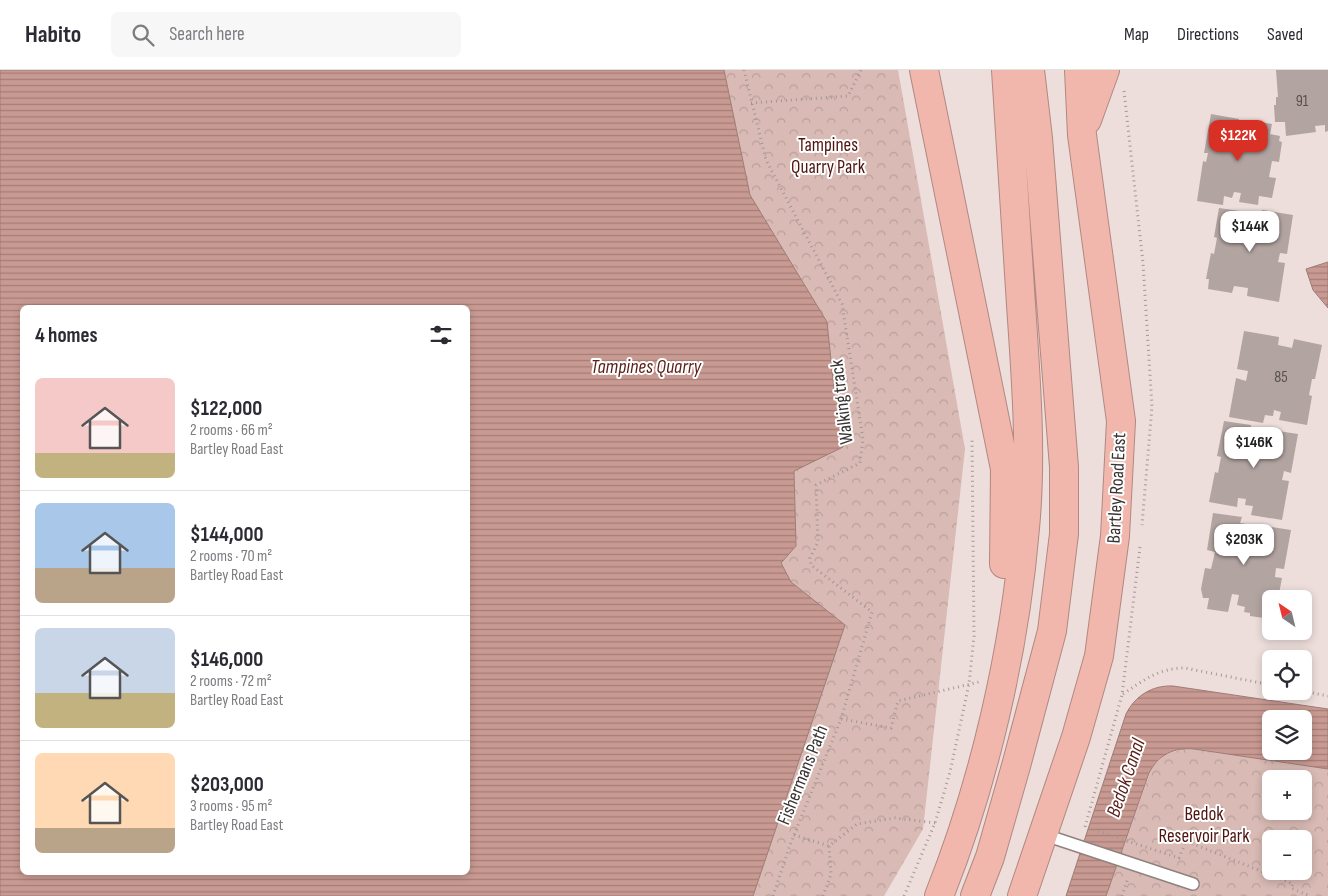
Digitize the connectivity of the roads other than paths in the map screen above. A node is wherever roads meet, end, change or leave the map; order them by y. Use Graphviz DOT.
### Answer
graph roads {
  1 [pos="924,70"];
  2 [pos="1006,70"];
  3 [pos="1030,70"];
  4 [pos="1079,70"];
  5 [pos="1105,70"];
  6 [pos="1082,135"];
  7 [pos="983,759"];
  8 [pos="1045,835"];
  9 [pos="1193,884"];
  10 [pos="938,896"];
  11 [pos="975,896"];
  12 [pos="1022,896"];
  1 -- 7 [label="highway"];
  2 -- 7 [label="highway"];
  3 -- 11 [label="highway"];
  4 -- 6 [label="highway, Bartley Road East"];
  5 -- 6 [label="highway"];
  6 -- 8 [label="highway, Bartley Road East"];
  7 -- 10 [label="highway"];
  8 -- 9 [label="lane"];
  8 -- 12 [label="highway, Bartley Road East"];
}
